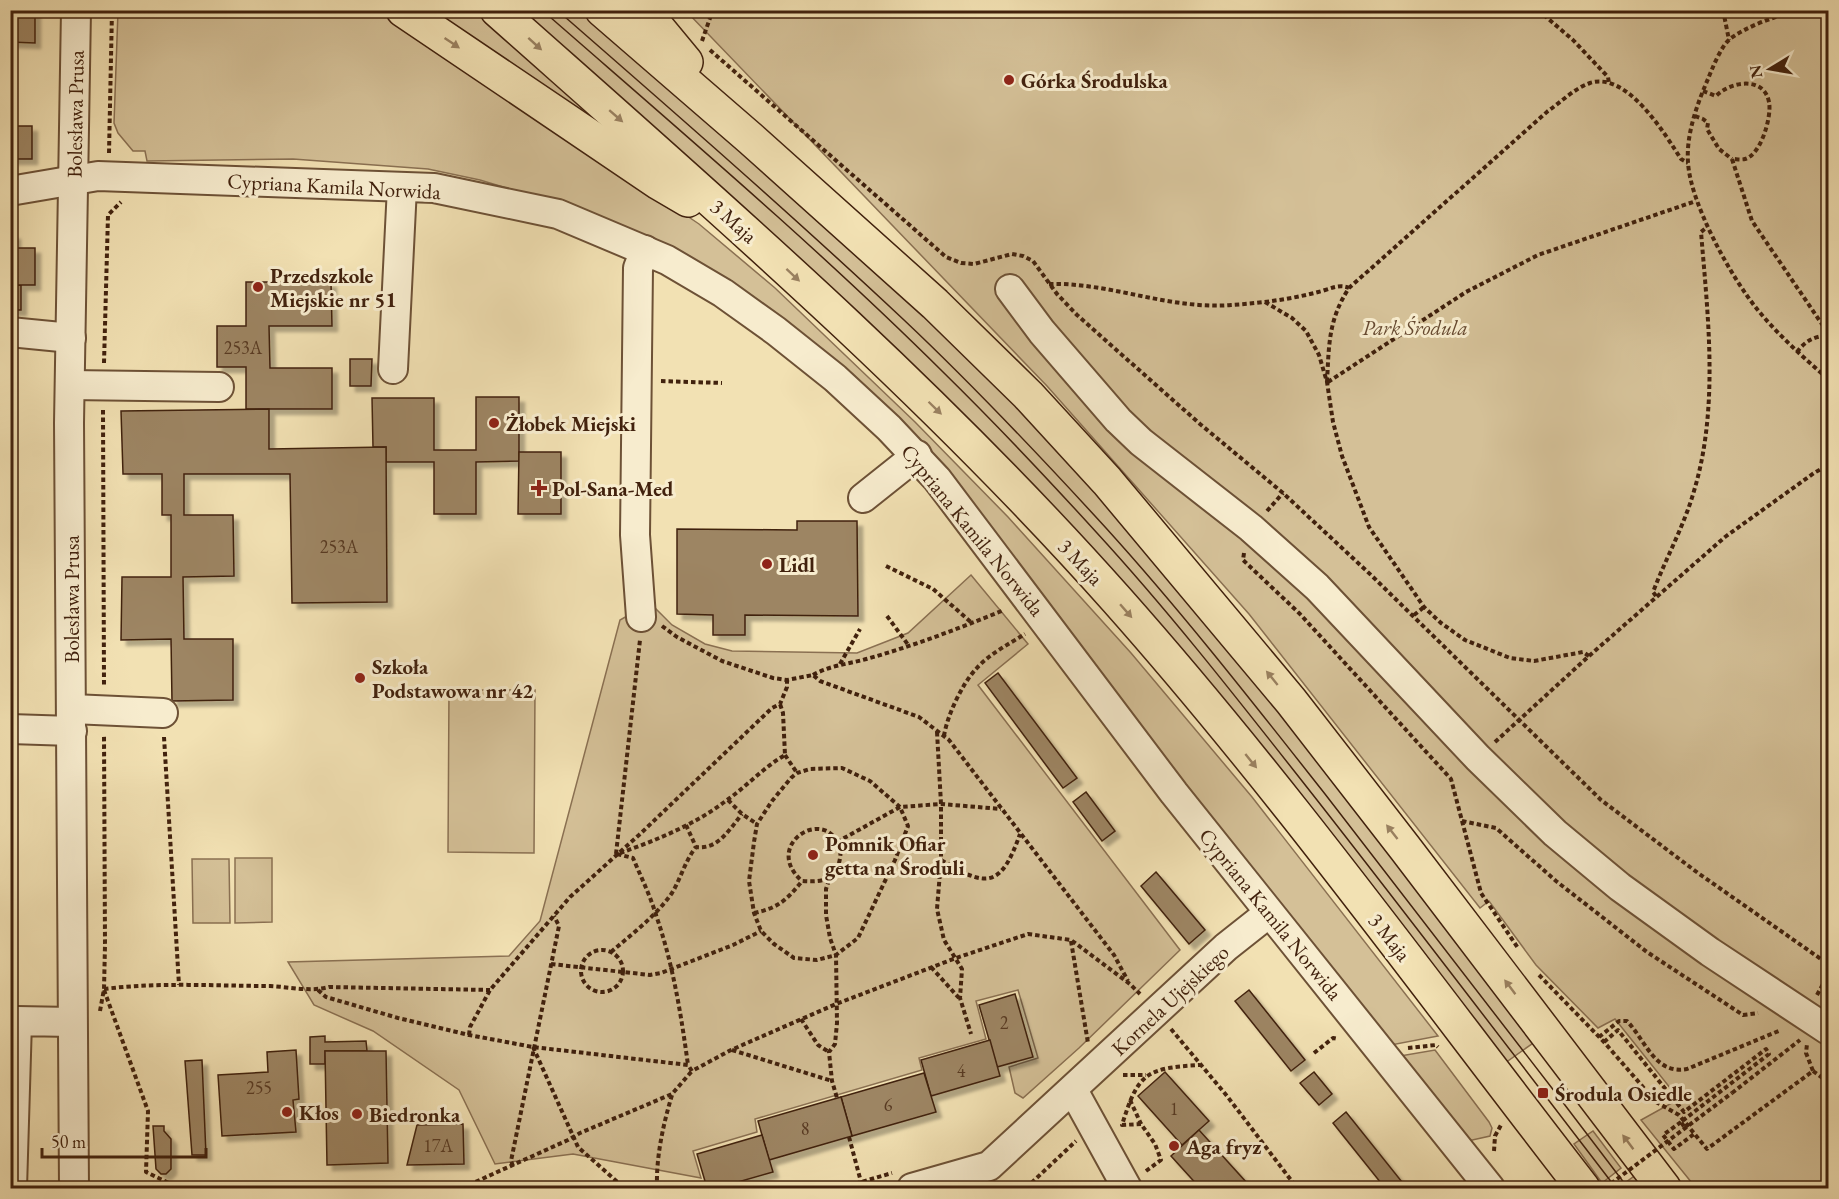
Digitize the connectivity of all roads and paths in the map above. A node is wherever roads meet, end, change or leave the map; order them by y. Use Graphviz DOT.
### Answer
graph roads {
  1 [pos="76,10"];
  2 [pos="112,10"];
  3 [pos="403,10"];
  4 [pos="497,10"];
  5 [pos="602,10"];
  6 [pos="643,10"];
  7 [pos="708,10"];
  8 [pos="1538,10"];
  9 [pos="1723,10"];
  10 [pos="1791,11"];
  11 [pos="1828,12"];
  12 [pos="694,34"];
  13 [pos="1729,40"];
  14 [pos="701,42"];
  15 [pos="1609,83"];
  16 [pos="1702,91"];
  17 [pos="1695,116"];
  18 [pos="751,139"];
  19 [pos="120,156"];
  20 [pos="1732,159"];
  21 [pos="1688,163"];
  22 [pos="139,176"];
  23 [pos="73,179"];
  24 [pos="402,187"];
  25 [pos="10,190"];
  26 [pos="1696,201"];
  27 [pos="1707,227"];
  28 [pos="750,235"];
  29 [pos="645,250"];
  30 [pos="1049,284"];
  31 [pos="1349,288"];
  32 [pos="1010,289"];
  33 [pos="1266,303"];
  34 [pos="10,332"];
  35 [pos="1828,334"];
  36 [pos="71,338"];
  37 [pos="1797,352"];
  38 [pos="393,369"];
  39 [pos="1828,379"];
  40 [pos="660,381"];
  41 [pos="1327,382"];
  42 [pos="722,383"];
  43 [pos="70,385"];
  44 [pos="103,386"];
  45 [pos="219,387"];
  46 [pos="916,455"];
  47 [pos="1828,465"];
  48 [pos="1282,494"];
  49 [pos="863,498"];
  50 [pos="1251,528"];
  51 [pos="886,566"];
  52 [pos="1656,596"];
  53 [pos="1014,605"];
  54 [pos="1425,607"];
  55 [pos="1414,615"];
  56 [pos="887,616"];
  57 [pos="641,617"];
  58 [pos="972,623"];
  59 [pos="860,629"];
  60 [pos="1031,630"];
  61 [pos="909,646"];
  62 [pos="1588,656"];
  63 [pos="840,665"];
  64 [pos="813,675"];
  65 [pos="787,680"];
  66 [pos="780,704"];
  67 [pos="104,710"];
  68 [pos="163,713"];
  69 [pos="72,720"];
  70 [pos="1520,720"];
  71 [pos="10,729"];
  72 [pos="938,731"];
  73 [pos="944,736"];
  74 [pos="165,745"];
  75 [pos="785,755"];
  76 [pos="1478,758"];
  77 [pos="797,773"];
  78 [pos="728,800"];
  79 [pos="941,804"];
  80 [pos="900,807"];
  81 [pos="1001,809"];
  82 [pos="742,814"];
  83 [pos="1462,821"];
  84 [pos="757,824"];
  85 [pos="686,825"];
  86 [pos="1020,834"];
  87 [pos="837,842"];
  88 [pos="696,848"];
  89 [pos="616,854"];
  90 [pos="941,860"];
  91 [pos="829,879"];
  92 [pos="802,881"];
  93 [pos="656,913"];
  94 [pos="754,913"];
  95 [pos="1269,913"];
  96 [pos="554,916"];
  97 [pos="761,931"];
  98 [pos="1071,940"];
  99 [pos="1519,950"];
  100 [pos="611,952"];
  101 [pos="836,955"];
  102 [pos="956,958"];
  103 [pos="551,964"];
  104 [pos="1828,964"];
  105 [pos="931,967"];
  106 [pos="581,968"];
  107 [pos="1532,968"];
  108 [pos="672,970"];
  109 [pos="623,972"];
  110 [pos="1828,975"];
  111 [pos="1130,984"];
  112 [pos="178,985"];
  113 [pos="1149,988"];
  114 [pos="104,989"];
  115 [pos="318,990"];
  116 [pos="490,990"];
  117 [pos="960,998"];
  118 [pos="836,1004"];
  119 [pos="1765,1012"];
  120 [pos="801,1019"];
  121 [pos="72,1022"];
  122 [pos="1817,1022"];
  123 [pos="971,1034"];
  124 [pos="469,1035"];
  125 [pos="1162,1035"];
  126 [pos="1097,1036"];
  127 [pos="1599,1037"];
  128 [pos="1604,1042"];
  129 [pos="533,1047"];
  130 [pos="731,1050"];
  131 [pos="829,1052"];
  132 [pos="688,1065"];
  133 [pos="1200,1065"];
  134 [pos="1127,1067"];
  135 [pos="692,1071"];
  136 [pos="1813,1071"];
  137 [pos="1146,1075"];
  138 [pos="832,1081"];
  139 [pos="1828,1082"];
  140 [pos="1073,1090"];
  141 [pos="672,1094"];
  142 [pos="837,1098"];
  143 [pos="1130,1100"];
  144 [pos="1681,1122"];
  145 [pos="1141,1124"];
  146 [pos="1501,1125"];
  147 [pos="1685,1128"];
  148 [pos="1094,1129"];
  149 [pos="1695,1134"];
  150 [pos="573,1137"];
  151 [pos="849,1137"];
  152 [pos="1493,1154"];
  153 [pos="513,1166"];
  154 [pos="903,1180"];
  155 [pos="861,1182"];
  156 [pos="1134,1182"];
  157 [pos="1484,1186"];
  158 [pos="12,1188"];
  159 [pos="74,1188"];
  160 [pos="178,1188"];
  161 [pos="462,1188"];
  162 [pos="624,1188"];
  163 [pos="657,1188"];
  164 [pos="840,1188"];
  165 [pos="1026,1188"];
  166 [pos="1297,1188"];
  167 [pos="1583,1188"];
  168 [pos="1605,1188"];
  169 [pos="1664,1188"];
  1 -- 23 [label="street, Bolesława Prusa"];
  2 -- 19 [label="path"];
  3 -- 28 [label="main road, one-way"];
  4 -- 28 [label="main road, 3 Maja, one-way"];
  5 -- 18 [label="main road"];
  6 -- 18 [label="main road"];
  7 -- 14 [label="path"];
  8 -- 15 [label="path"];
  9 -- 13 [label="path"];
  10 -- 11 [label="path"];
  10 -- 13 [label="path"];
  12 -- 14 [label="path"];
  13 -- 16 [label="path"];
  14 -- 30 [label="path"];
  15 -- 21 [label="path"];
  15 -- 31 [label="path"];
  16 -- 17 [label="path"];
  16 -- 20 [label="path"];
  17 -- 20 [label="path"];
  17 -- 21 [label="path"];
  169 -- 18 [label="main road, one-way"];
  20 -- 35 [label="path"];
  21 -- 26 [label="path"];
  22 -- 23 [label="street, Cypriana Kamila Norwida"];
  22 -- 24 [label="street, Cypriana Kamila Norwida"];
  22 -- 44 [label="path"];
  23 -- 25 [label="street, Cypriana Kamila Norwida"];
  23 -- 36 [label="street, Bolesława Prusa"];
  24 -- 29 [label="street, Cypriana Kamila Norwida"];
  24 -- 38 [label="street"];
  26 -- 27 [label="path"];
  26 -- 41 [label="path"];
  27 -- 37 [label="path"];
  27 -- 52 [label="path"];
  28 -- 167 [label="main road, 3 Maja, one-way"];
  29 -- 46 [label="street, Cypriana Kamila Norwida"];
  29 -- 57 [label="street"];
  30 -- 33 [label="path"];
  30 -- 48 [label="path"];
  31 -- 33 [label="path"];
  31 -- 41 [label="path"];
  32 -- 50 [label="street"];
  33 -- 41 [label="path"];
  34 -- 36 [label="street"];
  35 -- 37 [label="path"];
  36 -- 43 [label="street, Bolesława Prusa"];
  37 -- 39 [label="path"];
  40 -- 42 [label="path"];
  41 -- 54 [label="path"];
  43 -- 44 [label="street"];
  43 -- 69 [label="street, Bolesława Prusa"];
  44 -- 45 [label="street"];
  44 -- 67 [label="path"];
  46 -- 49 [label="street"];
  46 -- 95 [label="street, Cypriana Kamila Norwida"];
  47 -- 52 [label="path"];
  48 -- 50 [label="path"];
  48 -- 55 [label="path"];
  50 -- 76 [label="street"];
  50 -- 83 [label="path"];
  51 -- 58 [label="path"];
  52 -- 62 [label="path"];
  53 -- 58 [label="path"];
  54 -- 55 [label="path"];
  54 -- 62 [label="path"];
  55 -- 70 [label="path"];
  56 -- 61 [label="path"];
  57 -- 65 [label="path"];
  57 -- 89 [label="path"];
  58 -- 61 [label="path"];
  59 -- 63 [label="path"];
  60 -- 73 [label="path"];
  61 -- 63 [label="path"];
  62 -- 70 [label="path"];
  63 -- 64 [label="path"];
  64 -- 65 [label="path"];
  64 -- 72 [label="path"];
  65 -- 66 [label="path"];
  66 -- 75 [label="path"];
  66 -- 89 [label="path"];
  67 -- 68 [label="street"];
  67 -- 69 [label="street"];
  67 -- 114 [label="path"];
  69 -- 71 [label="street"];
  69 -- 121 [label="street, Bolesława Prusa"];
  70 -- 76 [label="path"];
  70 -- 104 [label="path"];
  72 -- 73 [label="path"];
  72 -- 79 [label="path"];
  73 -- 81 [label="path"];
  74 -- 112 [label="path"];
  75 -- 77 [label="path"];
  75 -- 78 [label="path"];
  76 -- 122 [label="street"];
  77 -- 80 [label="path"];
  77 -- 84 [label="path"];
  78 -- 82 [label="path"];
  78 -- 85 [label="path"];
  79 -- 80 [label="path"];
  79 -- 81 [label="path"];
  79 -- 90 [label="path"];
  80 -- 87 [label="path"];
  80 -- 101 [label="path"];
  81 -- 86 [label="path"];
  82 -- 84 [label="path"];
  82 -- 88 [label="path"];
  83 -- 99 [label="path"];
  83 -- 119 [label="path"];
  84 -- 94 [label="path"];
  85 -- 88 [label="path"];
  85 -- 89 [label="path"];
  86 -- 90 [label="path"];
  86 -- 111 [label="path"];
  87 -- 91 [label="path"];
  87 -- 92 [label="path"];
  88 -- 93 [label="path"];
  89 -- 93 [label="path"];
  89 -- 96 [label="path"];
  90 -- 102 [label="path"];
  91 -- 92 [label="path"];
  91 -- 101 [label="path"];
  92 -- 94 [label="path"];
  93 -- 100 [label="path"];
  93 -- 108 [label="path"];
  94 -- 97 [label="path"];
  95 -- 140 [label="street, Kornela Ujejskiego"];
  95 -- 157 [label="street, Cypriana Kamila Norwida"];
  96 -- 103 [label="path"];
  96 -- 116 [label="path"];
  97 -- 101 [label="path"];
  97 -- 108 [label="path"];
  98 -- 102 [label="path"];
  98 -- 111 [label="path"];
  98 -- 126 [label="path"];
  100 -- 106 [label="path"];
  100 -- 109 [label="path"];
  101 -- 118 [label="path"];
  102 -- 105 [label="path"];
  102 -- 117 [label="path"];
  103 -- 106 [label="path"];
  103 -- 129 [label="path"];
  105 -- 117 [label="path"];
  105 -- 118 [label="path"];
  106 -- 109 [label="path"];
  106 -- 109 [label="path"];
  107 -- 127 [label="path"];
  108 -- 109 [label="path"];
  108 -- 132 [label="path"];
  110 -- 122 [label="path"];
  111 -- 113 [label="path"];
  112 -- 114 [label="path"];
  112 -- 115 [label="path"];
  114 -- 160 [label="path"];
  115 -- 116 [label="path"];
  115 -- 124 [label="path"];
  116 -- 124 [label="path"];
  117 -- 123 [label="path"];
  118 -- 120 [label="path"];
  118 -- 131 [label="path"];
  120 -- 130 [label="path"];
  120 -- 131 [label="path"];
  121 -- 158 [label="street"];
  121 -- 159 [label="street, Bolesława Prusa"];
  122 -- 127 [label="path"];
  124 -- 129 [label="path"];
  125 -- 133 [label="path"];
  127 -- 128 [label="path"];
  128 -- 144 [label="path"];
  128 -- 149 [label="path"];
  129 -- 132 [label="path"];
  129 -- 150 [label="path"];
  129 -- 153 [label="path"];
  130 -- 135 [label="path"];
  130 -- 138 [label="path"];
  131 -- 138 [label="path"];
  132 -- 135 [label="path"];
  133 -- 137 [label="path"];
  133 -- 166 [label="path"];
  134 -- 137 [label="path"];
  135 -- 141 [label="path"];
  136 -- 139 [label="path"];
  136 -- 147 [label="path, bridge"];
  136 -- 149 [label="path"];
  137 -- 143 [label="path"];
  138 -- 142 [label="path"];
  140 -- 148 [label="street"];
  140 -- 154 [label="street, Kornela Ujejskiego"];
  141 -- 150 [label="path"];
  141 -- 163 [label="path"];
  143 -- 145 [label="path"];
  143 -- 145 [label="path"];
  144 -- 147 [label="path"];
  144 -- 149 [label="path"];
  145 -- 156 [label="path"];
  146 -- 152 [label="path"];
  147 -- 168 [label="path, bridge"];
  148 -- 156 [label="street"];
  148 -- 165 [label="path"];
  150 -- 153 [label="path"];
  150 -- 162 [label="path"];
  151 -- 155 [label="path"];
  153 -- 161 [label="path"];
  154 -- 155 [label="path"];
  155 -- 164 [label="path"];
}
